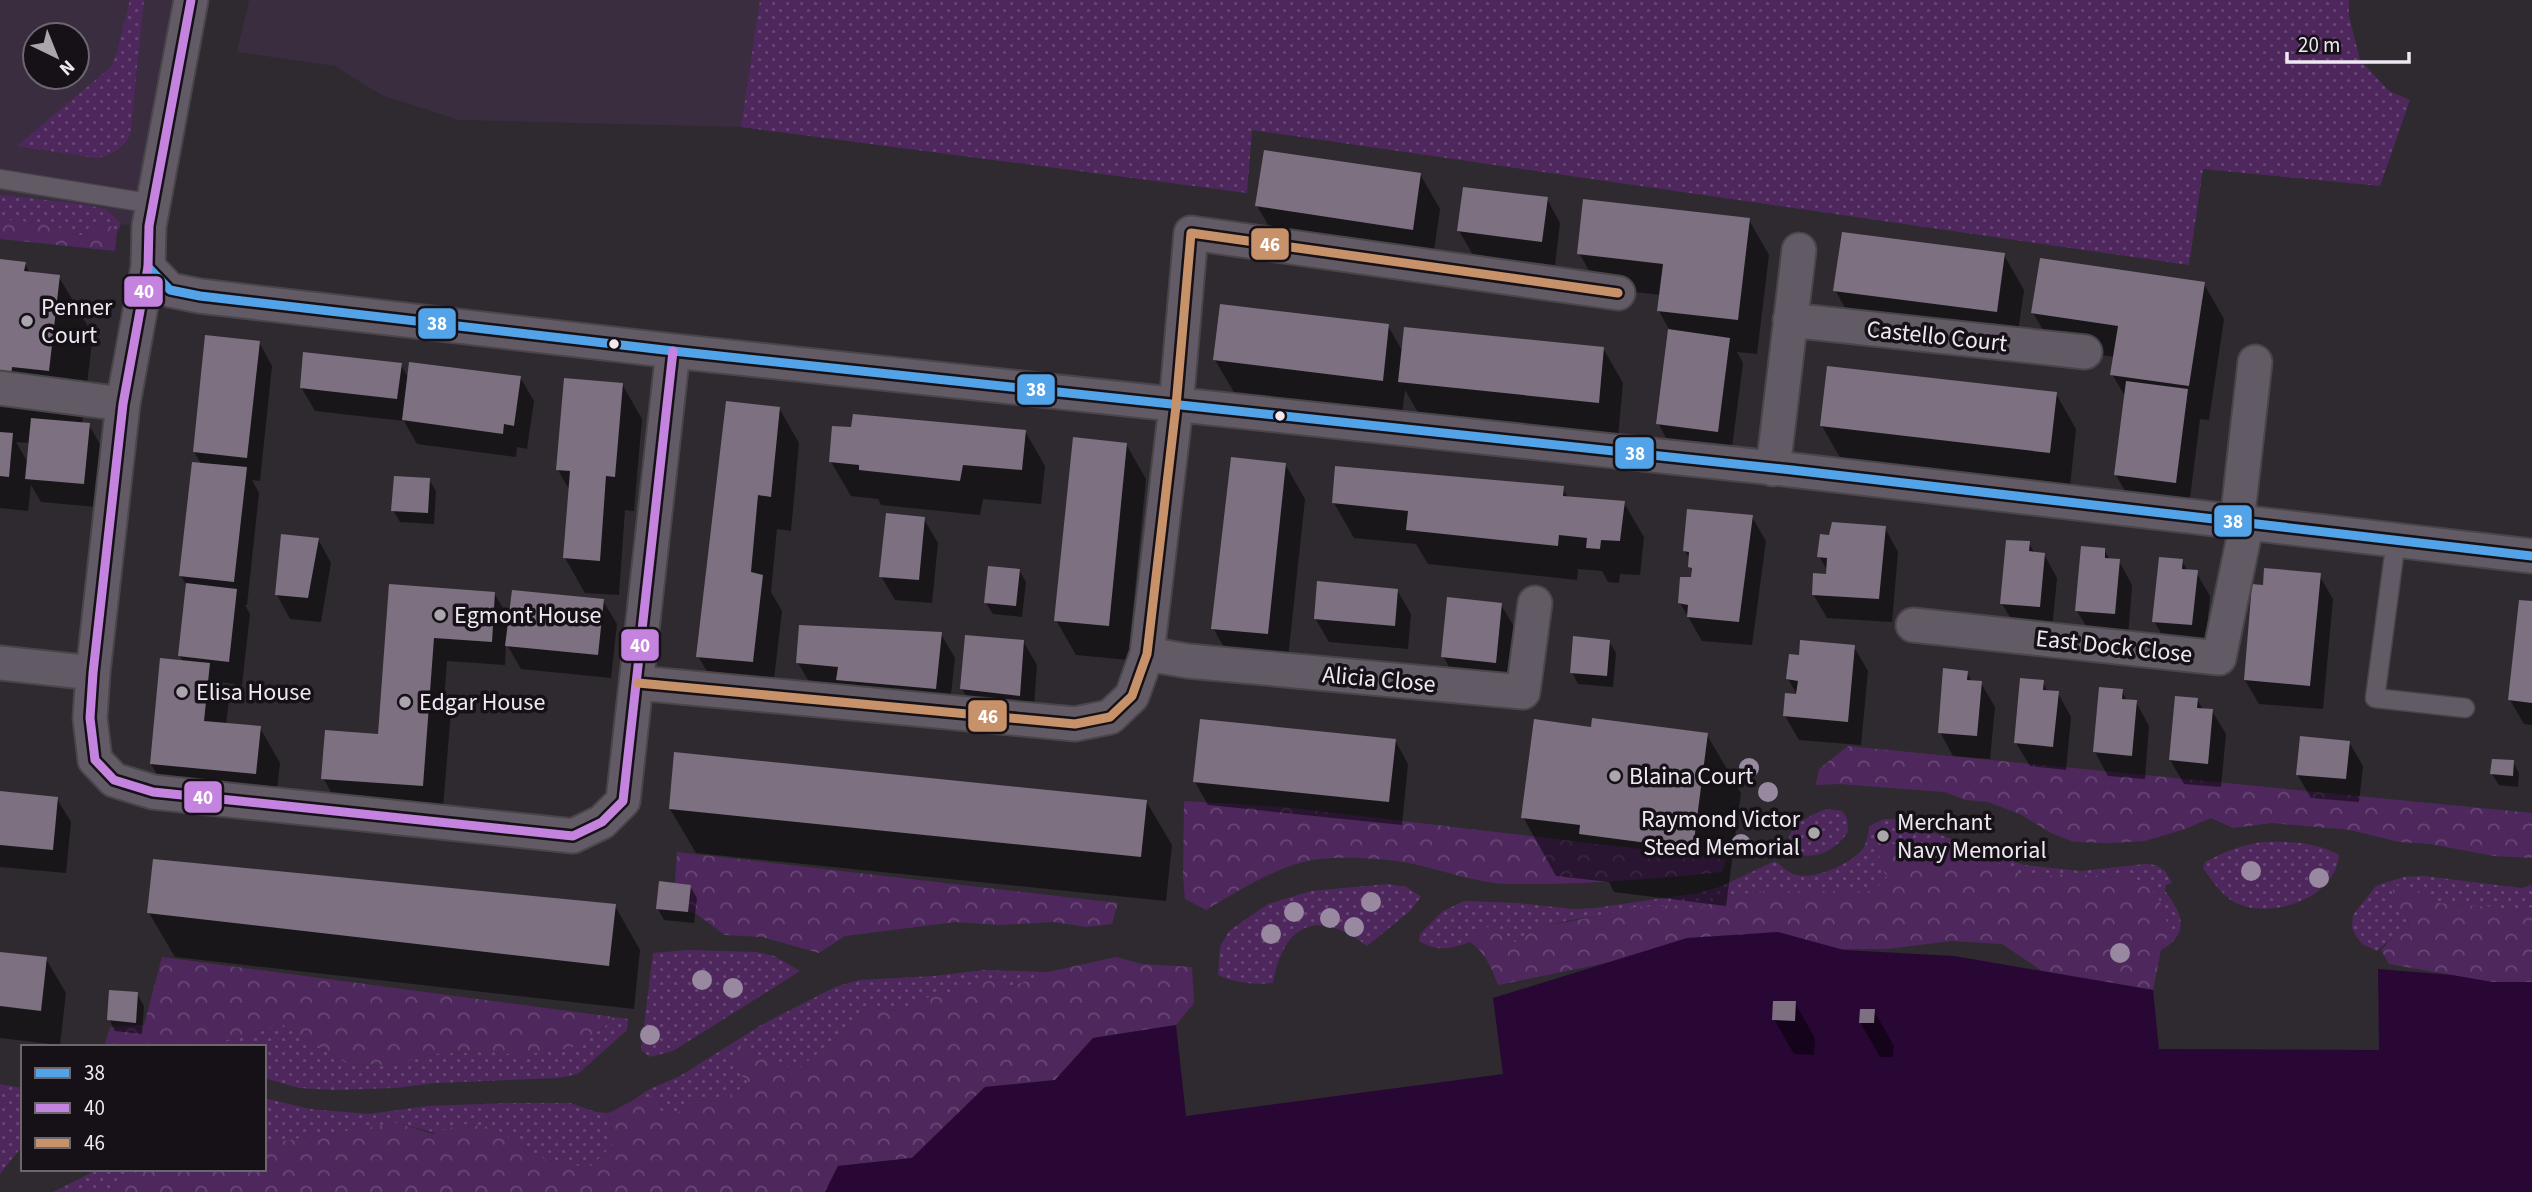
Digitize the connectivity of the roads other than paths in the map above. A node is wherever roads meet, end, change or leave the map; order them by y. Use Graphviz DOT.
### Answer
graph roads {
  1 [pos="191,0"];
  2 [pos="0,179"];
  3 [pos="154,204"];
  4 [pos="1799,250"];
  5 [pos="148,268"];
  6 [pos="1618,293"];
  7 [pos="1790,320"];
  8 [pos="673,351"];
  9 [pos="2085,352"];
  10 [pos="2255,362"];
  11 [pos="0,388"];
  12 [pos="123,404"];
  13 [pos="1176,406"];
  14 [pos="1773,468"];
  15 [pos="2242,522"];
  16 [pos="2396,541"];
  17 [pos="2532,556"];
  18 [pos="1535,603"];
  19 [pos="1913,625"];
  20 [pos="1147,654"];
  21 [pos="0,663"];
  22 [pos="93,673"];
  23 [pos="638,683"];
  24 [pos="2465,708"];
  1 -- 3 [label="street"];
  2 -- 3 [label="lane"];
  3 -- 5 [label="street"];
  4 -- 7 [label="street"];
  5 -- 8 [label="street"];
  5 -- 12 [label="street"];
  6 -- 13 [label="street"];
  7 -- 9 [label="street, Castello Court"];
  7 -- 14 [label="street"];
  8 -- 13 [label="street"];
  8 -- 23 [label="street"];
  10 -- 15 [label="street"];
  11 -- 12 [label="street"];
  12 -- 22 [label="street"];
  13 -- 14 [label="street"];
  13 -- 20 [label="street"];
  14 -- 15 [label="street"];
  15 -- 16 [label="street"];
  15 -- 19 [label="street, East Dock Close"];
  16 -- 17 [label="street"];
  16 -- 24 [label="lane"];
  18 -- 20 [label="street, Alicia Close"];
  20 -- 23 [label="street"];
  21 -- 22 [label="street"];
  22 -- 23 [label="street"];
}
